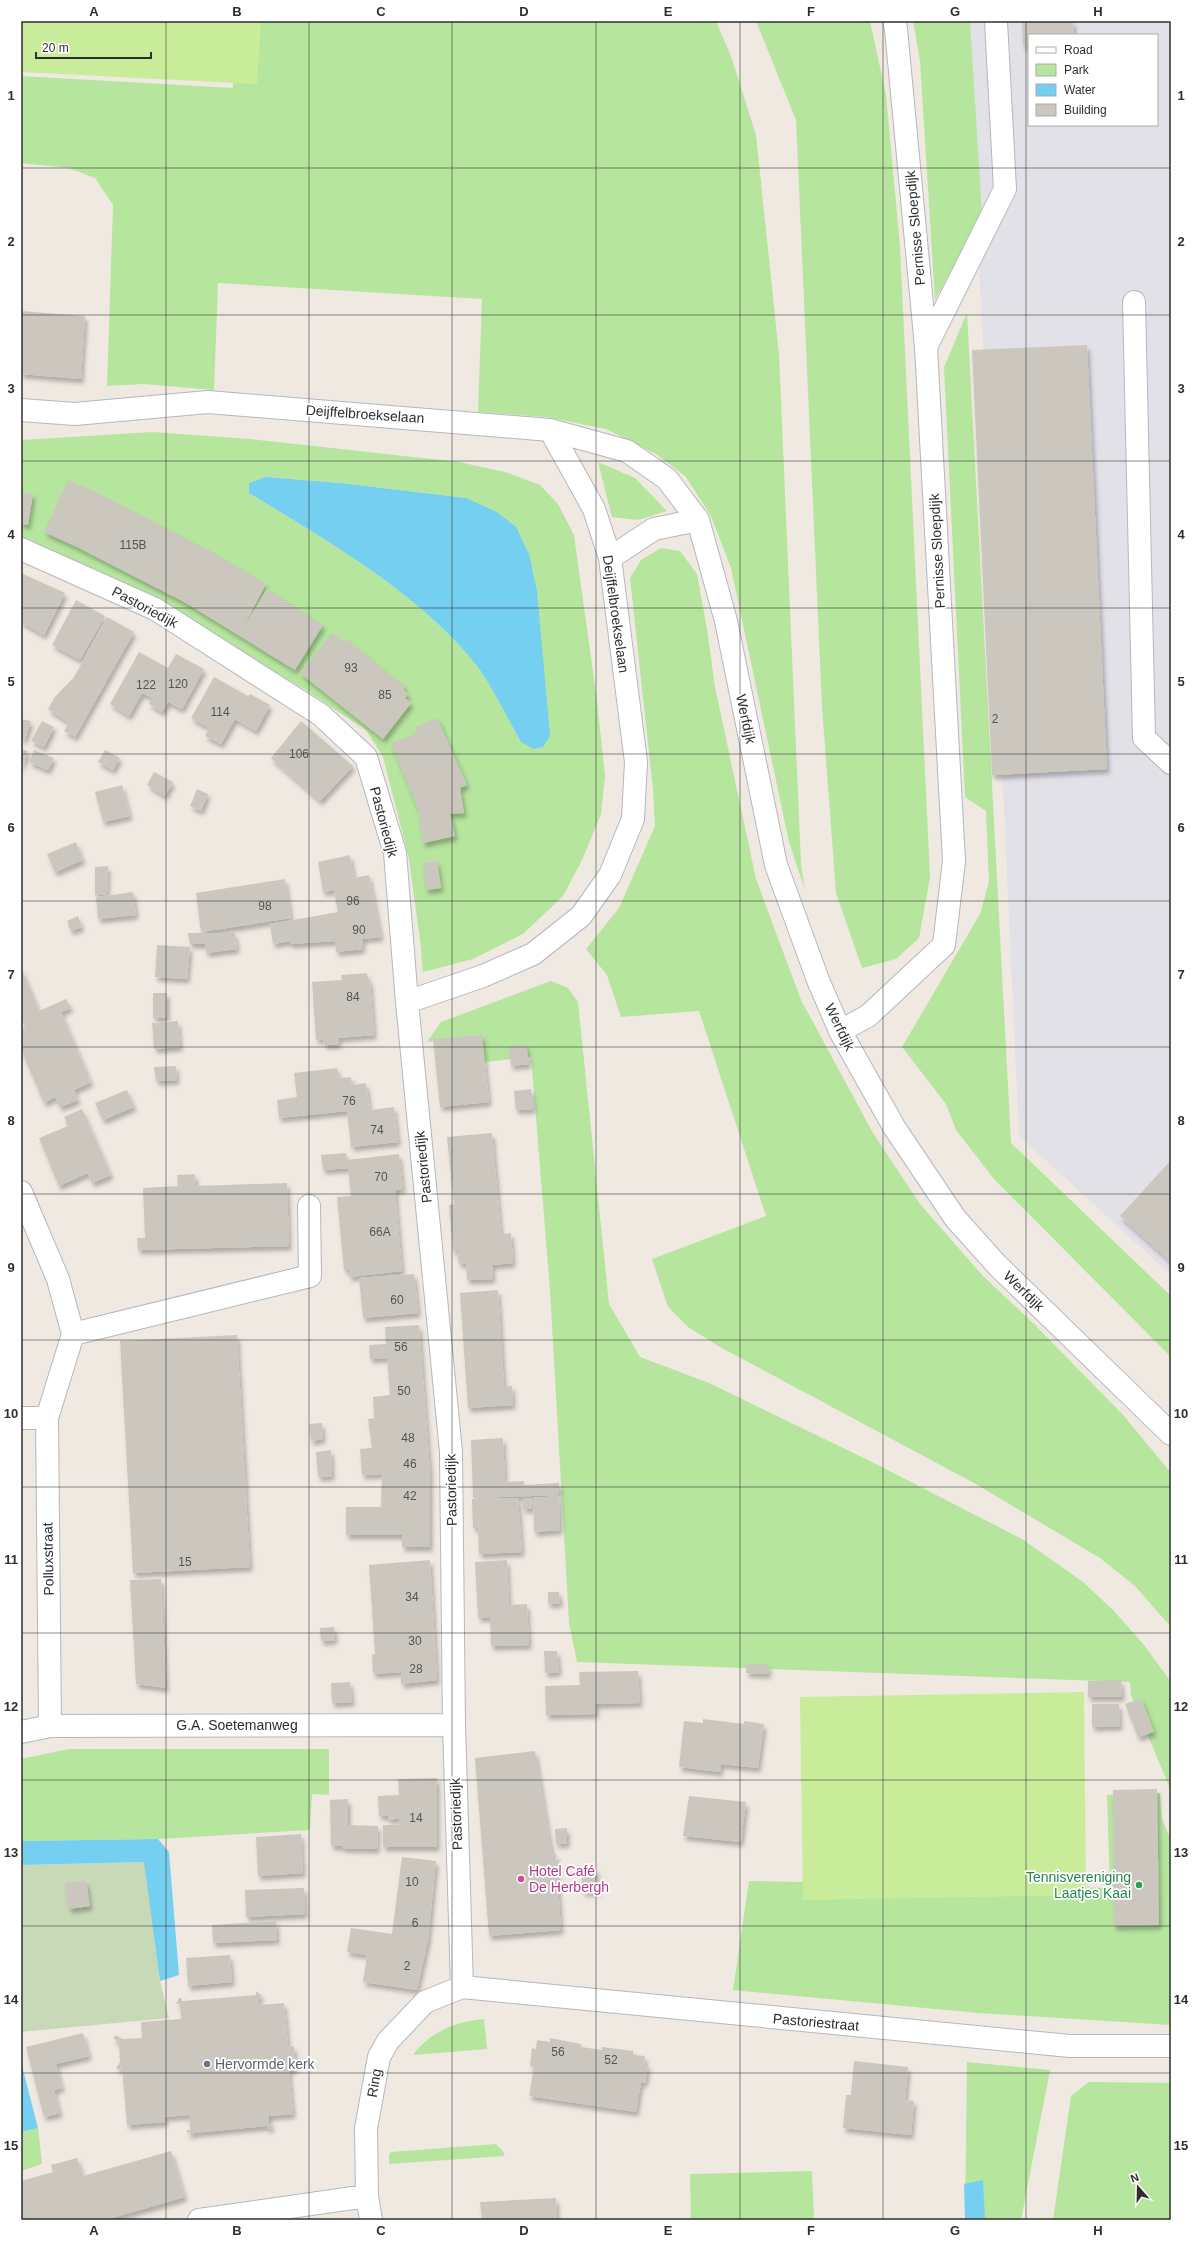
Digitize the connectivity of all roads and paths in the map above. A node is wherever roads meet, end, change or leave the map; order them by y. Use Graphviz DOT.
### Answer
graph roads {
  1 [pos="894,21"];
  2 [pos="996,21"];
  3 [pos="1134,302"];
  4 [pos="926,347"];
  5 [pos="21,410"];
  6 [pos="550,430"];
  7 [pos="698,520"];
  8 [pos="21,549"];
  9 [pos="610,558"];
  10 [pos="1171,763"];
  11 [pos="407,1002"];
  12 [pos="840,1031"];
  13 [pos="21,1192"];
  14 [pos="310,1206"];
  15 [pos="72,1334"];
  16 [pos="21,1418"];
  17 [pos="47,1418"];
  18 [pos="1171,1434"];
  19 [pos="454,1725"];
  20 [pos="50,1726"];
  21 [pos="21,1732"];
  22 [pos="462,1987"];
  23 [pos="1171,2046"];
  24 [pos="367,2196"];
  25 [pos="199,2220"];
  26 [pos="371,2220"];
  1 -- 4 [label="street, Pernisse Sloepdijk"];
  2 -- 4 [label="street"];
  3 -- 10 [label="street"];
  4 -- 12 [label="street, Pernisse Sloepdijk"];
  5 -- 6 [label="street, Deijffelbroekselaan"];
  6 -- 7 [label="street, Werfdijk"];
  6 -- 9 [label="street, Deijffelbroekselaan"];
  7 -- 9 [label="street"];
  7 -- 12 [label="street, Werfdijk"];
  8 -- 11 [label="street, Pastoriedijk"];
  9 -- 11 [label="street, Deijffelbroekselaan"];
  11 -- 19 [label="street, Pastoriedijk"];
  12 -- 18 [label="street, Werfdijk"];
  13 -- 15 [label="street"];
  14 -- 15 [label="street"];
  15 -- 17 [label="street, Polluxstraat"];
  16 -- 17 [label="street"];
  17 -- 20 [label="street, Polluxstraat"];
  19 -- 20 [label="street, G.A. Soetemanweg"];
  19 -- 22 [label="street, Pastoriedijk"];
  20 -- 21 [label="street, G.A. Soetemanweg"];
  22 -- 23 [label="street, Pastoriestraat"];
  22 -- 24 [label="street, Ring"];
  24 -- 25 [label="street"];
  24 -- 26 [label="street, Ring"];
}
